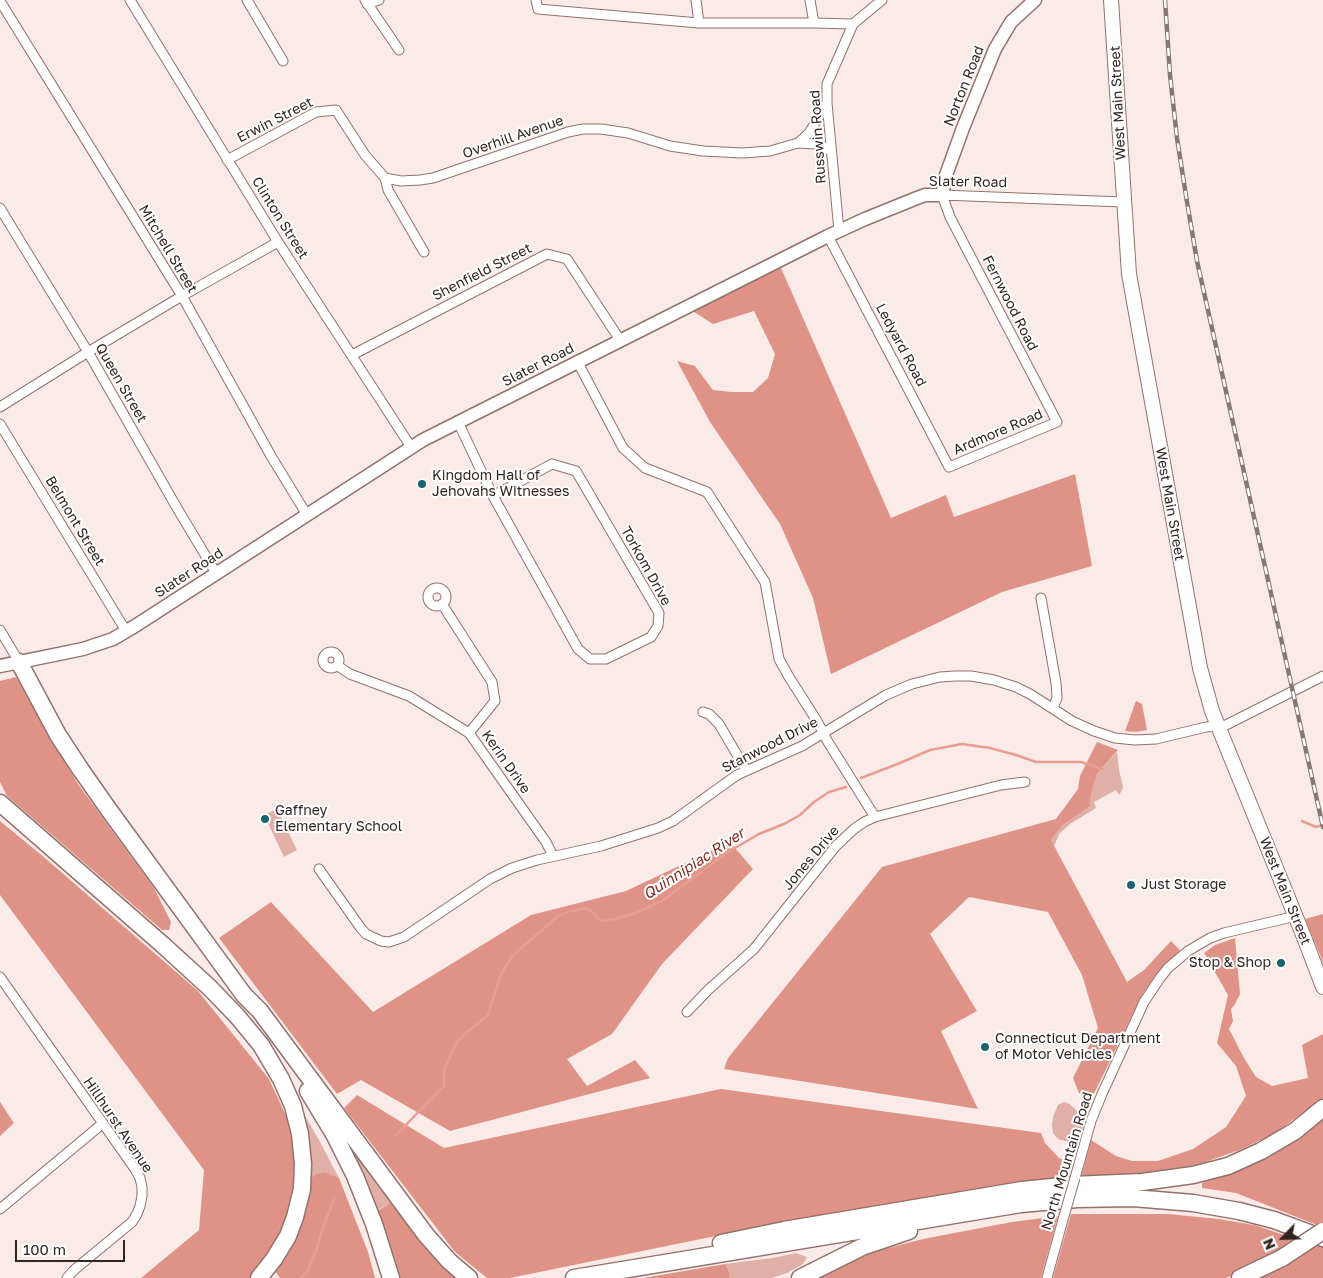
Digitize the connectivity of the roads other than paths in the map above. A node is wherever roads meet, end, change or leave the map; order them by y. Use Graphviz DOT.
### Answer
graph roads {
  1 [pos="130,0"];
  2 [pos="247,0"];
  3 [pos="379,0"];
  4 [pos="696,0"];
  5 [pos="810,0"];
  6 [pos="882,0"];
  7 [pos="1035,0"];
  8 [pos="1111,0"];
  9 [pos="0,1"];
  10 [pos="366,2"];
  11 [pos="537,4"];
  12 [pos="699,23"];
  13 [pos="814,23"];
  14 [pos="853,24"];
  15 [pos="399,50"];
  16 [pos="283,61"];
  17 [pos="827,103"];
  18 [pos="798,143"];
  19 [pos="831,151"];
  20 [pos="227,160"];
  21 [pos="385,178"];
  22 [pos="942,194"];
  23 [pos="1124,202"];
  24 [pos="0,208"];
  25 [pos="834,233"];
  26 [pos="278,242"];
  27 [pos="424,252"];
  28 [pos="182,296"];
  29 [pos="620,340"];
  30 [pos="88,352"];
  31 [pos="352,355"];
  32 [pos="577,361"];
  33 [pos="0,407"];
  34 [pos="458,422"];
  35 [pos="1056,422"];
  36 [pos="0,424"];
  37 [pos="410,447"];
  38 [pos="949,467"];
  39 [pos="493,496"];
  40 [pos="306,514"];
  41 [pos="216,573"];
  42 [pos="1041,598"];
  43 [pos="442,604"];
  44 [pos="0,630"];
  45 [pos="126,632"];
  46 [pos="19,662"];
  47 [pos="0,666"];
  48 [pos="338,666"];
  49 [pos="1323,676"];
  50 [pos="1053,708"];
  51 [pos="703,712"];
  52 [pos="1219,726"];
  53 [pos="469,734"];
  54 [pos="823,734"];
  55 [pos="746,770"];
  56 [pos="1024,782"];
  57 [pos="0,803"];
  58 [pos="875,817"];
  59 [pos="553,856"];
  60 [pos="319,869"];
  61 [pos="1296,916"];
  62 [pos="0,977"];
  63 [pos="1323,987"];
  64 [pos="244,995"];
  65 [pos="686,1012"];
  66 [pos="260,1045"];
  67 [pos="1323,1108"];
  68 [pos="102,1124"];
  69 [pos="0,1209"];
  70 [pos="953,1215"];
  71 [pos="1323,1231"];
  72 [pos="1323,1238"];
  73 [pos="630,1269"];
  74 [pos="68,1278"];
  75 [pos="259,1278"];
  76 [pos="380,1278"];
  77 [pos="391,1278"];
  78 [pos="469,1278"];
  79 [pos="574,1278"];
  80 [pos="800,1278"];
  81 [pos="1047,1278"];
  82 [pos="1240,1278"];
  1 -- 20 [label="street, Clinton Street"];
  2 -- 16 [label="street"];
  3 -- 10 [label="street"];
  4 -- 12 [label="street"];
  5 -- 13 [label="street"];
  6 -- 14 [label="street, Russwin Road"];
  7 -- 22 [label="main road, Norton Road"];
  8 -- 23 [label="main road, West Main Street"];
  9 -- 28 [label="street, Mitchell Street"];
  10 -- 15 [label="street"];
  11 -- 12 [label="street"];
  12 -- 13 [label="street"];
  13 -- 14 [label="street"];
  14 -- 17 [label="street, Russwin Road"];
  17 -- 18 [label="street"];
  17 -- 19 [label="street, Russwin Road"];
  18 -- 19 [label="street, Overhill Avenue"];
  18 -- 21 [label="street, Overhill Avenue"];
  19 -- 25 [label="street, Russwin Road"];
  20 -- 21 [label="street, Erwin Street"];
  20 -- 26 [label="street, Clinton Street"];
  21 -- 27 [label="street"];
  22 -- 23 [label="street, Slater Road"];
  22 -- 25 [label="main road, Slater Road"];
  22 -- 35 [label="street, Fernwood Road"];
  23 -- 52 [label="main road, West Main Street"];
  24 -- 30 [label="street, Queen Street"];
  25 -- 29 [label="main road, Slater Road"];
  25 -- 38 [label="street, Ledyard Road"];
  26 -- 28 [label="street"];
  26 -- 31 [label="street, Clinton Street"];
  28 -- 30 [label="street"];
  28 -- 40 [label="street, Mitchell Street"];
  29 -- 31 [label="street, Shenfield Street"];
  29 -- 32 [label="main road, Slater Road"];
  30 -- 33 [label="street"];
  30 -- 41 [label="street, Queen Street"];
  31 -- 37 [label="street, Clinton Street"];
  32 -- 34 [label="main road, Slater Road"];
  32 -- 54 [label="street"];
  34 -- 37 [label="main road, Slater Road"];
  34 -- 39 [label="street, Torkom Drive"];
  35 -- 38 [label="street, Ardmore Road"];
  36 -- 45 [label="street, Belmont Street"];
  37 -- 40 [label="main road, Slater Road"];
  39 -- 39 [label="street, Torkom Drive"];
  40 -- 41 [label="main road, Slater Road"];
  41 -- 45 [label="main road, Slater Road"];
  42 -- 50 [label="street"];
  43 -- 53 [label="street"];
  44 -- 46 [label="street"];
  45 -- 46 [label="main road, Slater Road"];
  46 -- 47 [label="main road, Slater Road"];
  46 -- 64 [label="highway"];
  48 -- 53 [label="street, Kerin Drive"];
  49 -- 52 [label="street, Stanwood Drive"];
  50 -- 52 [label="street, Stanwood Drive"];
  50 -- 54 [label="street, Stanwood Drive"];
  51 -- 55 [label="street"];
  52 -- 61 [label="main road, West Main Street"];
  53 -- 59 [label="street, Kerin Drive"];
  54 -- 55 [label="street, Stanwood Drive"];
  54 -- 58 [label="street"];
  55 -- 59 [label="street, Stanwood Drive"];
  56 -- 58 [label="street, Jones Drive"];
  57 -- 66 [label="highway"];
  58 -- 65 [label="street, Jones Drive"];
  59 -- 60 [label="street, Stanwood Drive"];
  61 -- 63 [label="main road, West Main Street"];
  61 -- 81 [label="street, North Mountain Road, bridge"];
  62 -- 68 [label="street, Hillhurst Avenue"];
  64 -- 77 [label="highway"];
  64 -- 78 [label="highway"];
  66 -- 75 [label="highway"];
  66 -- 76 [label="highway"];
  67 -- 73 [label="highway"];
  68 -- 69 [label="street"];
  68 -- 74 [label="street, Hillhurst Avenue"];
  70 -- 72 [label="highway"];
  70 -- 73 [label="highway"];
  70 -- 80 [label="highway"];
  71 -- 82 [label="highway, bridge"];
  73 -- 79 [label="highway"];
}
